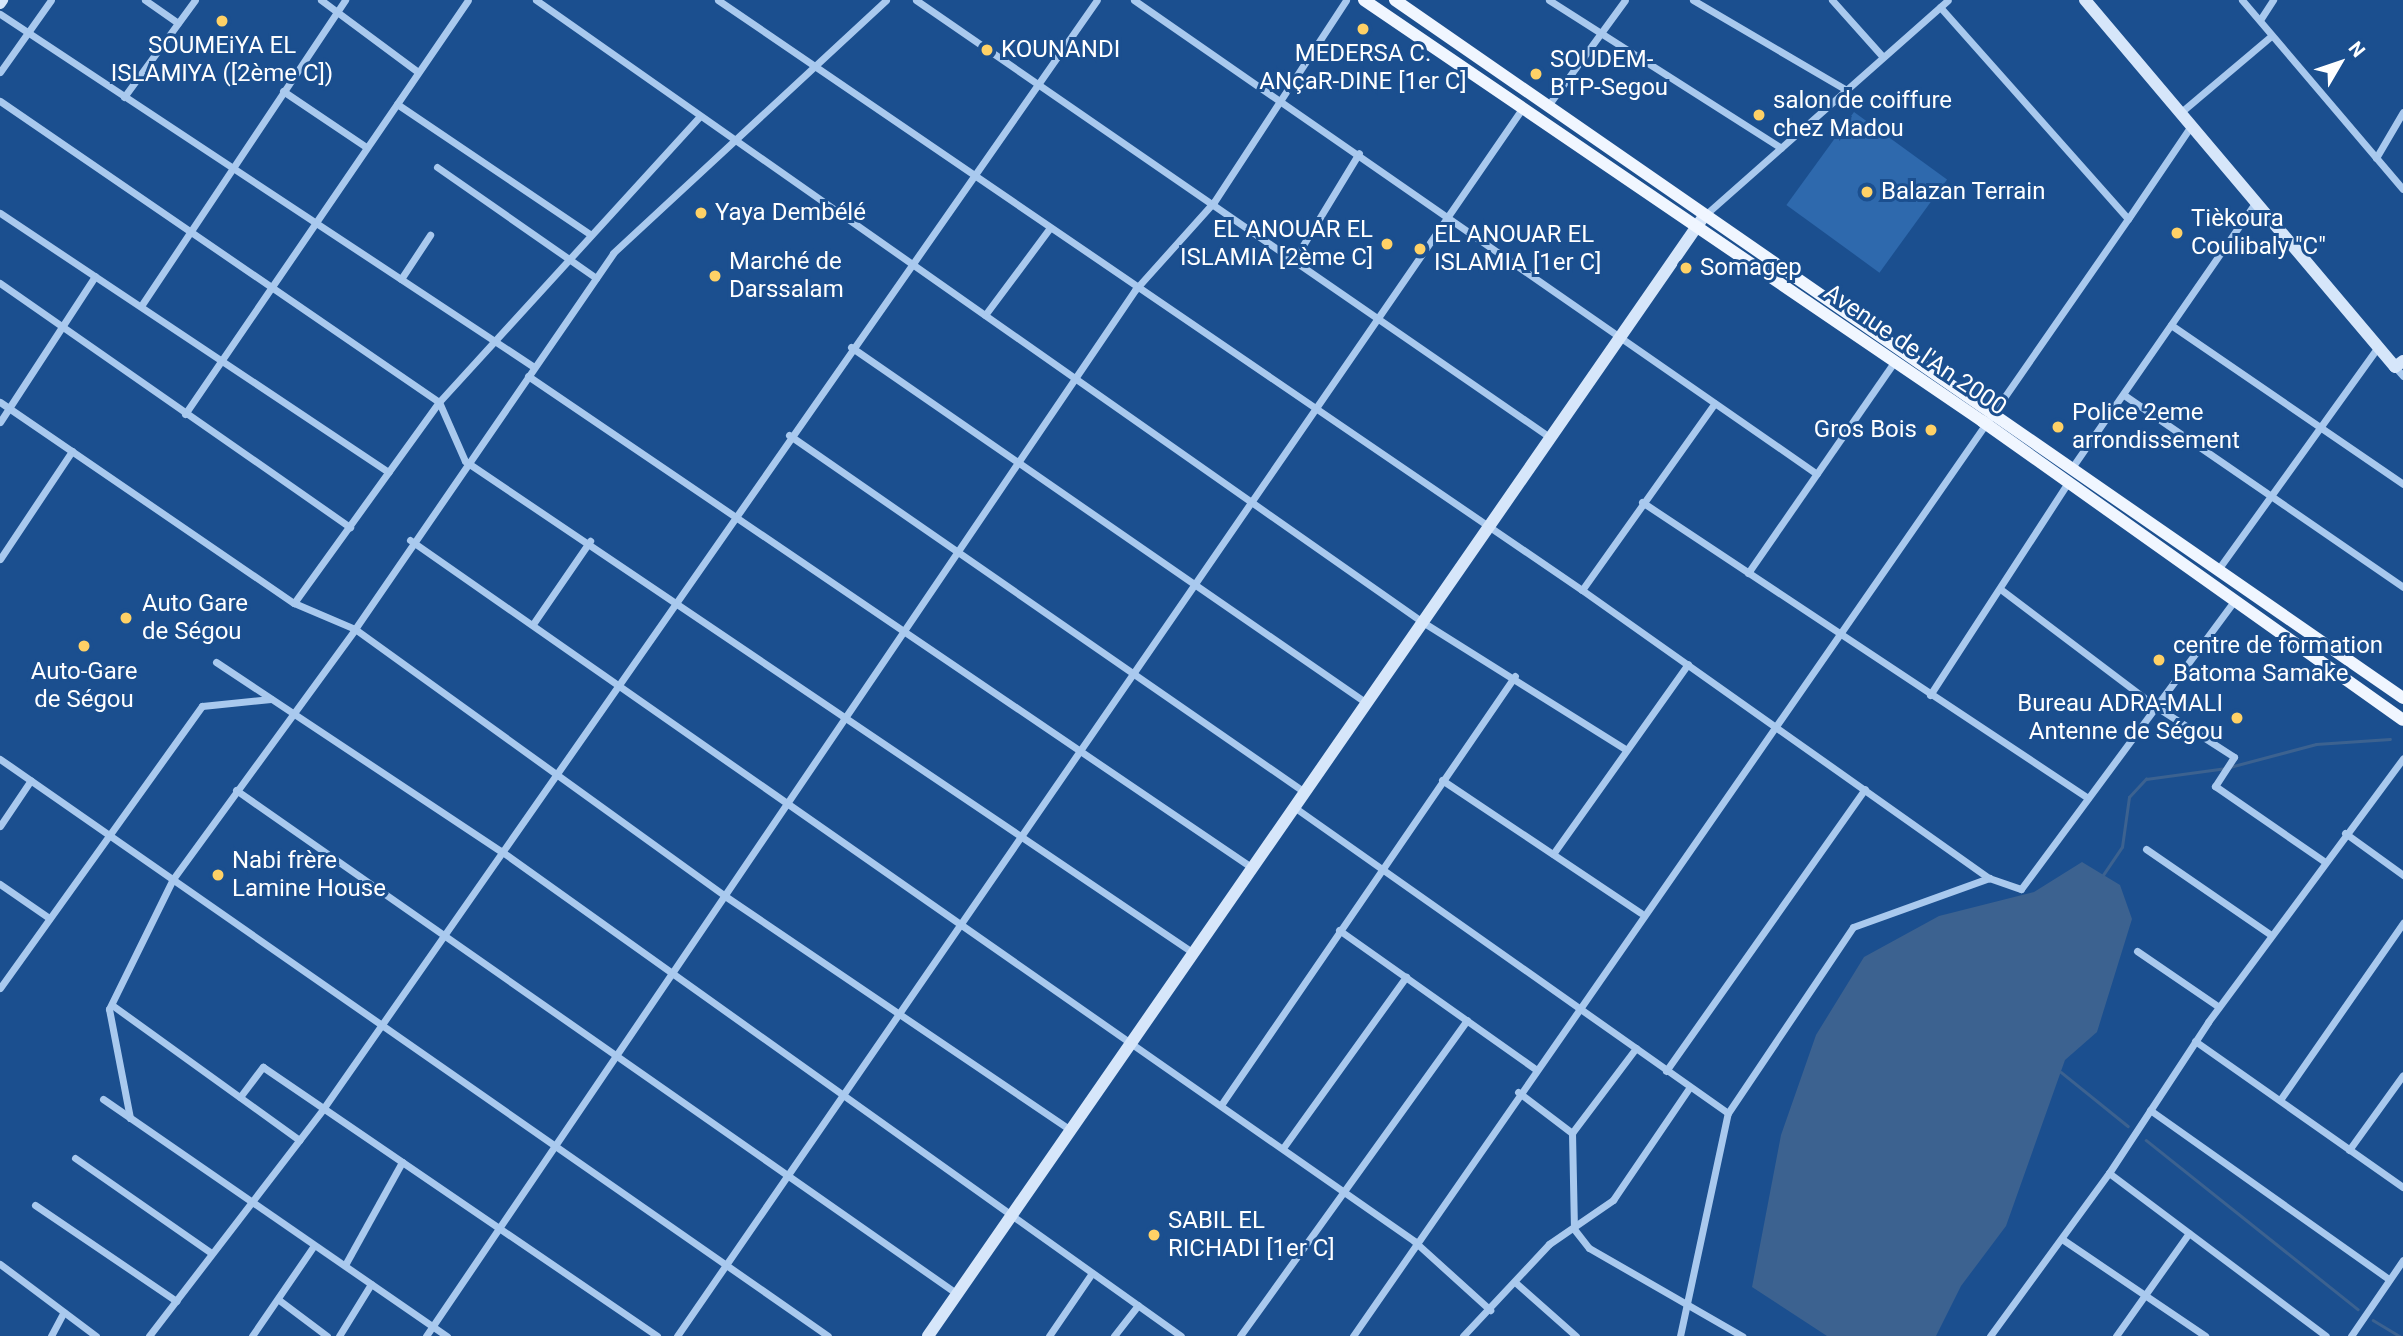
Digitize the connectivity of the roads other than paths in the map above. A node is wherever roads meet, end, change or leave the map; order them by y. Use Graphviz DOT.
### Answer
graph roads {
  1 [pos="51,0"];
  2 [pos="145,0"];
  3 [pos="195,0"];
  4 [pos="321,0"];
  5 [pos="345,0"];
  6 [pos="468,0"];
  7 [pos="536,0"];
  8 [pos="718,0"];
  9 [pos="886,0"];
  10 [pos="916,0"];
  11 [pos="1097,0"];
  12 [pos="1134,0"];
  13 [pos="1346,0"];
  14 [pos="1364,0"];
  15 [pos="1395,0"];
  16 [pos="1549,0"];
  17 [pos="1625,0"];
  18 [pos="1693,0"];
  19 [pos="1832,0"];
  20 [pos="1948,0"];
  21 [pos="2085,0"];
  22 [pos="2242,0"];
  23 [pos="2273,0"];
  24 [pos="1705,3"];
  25 [pos="1940,8"];
  26 [pos="337,12"];
  27 [pos="0,14"];
  28 [pos="2260,20"];
  29 [pos="178,23"];
  30 [pos="29,32"];
  31 [pos="1600,36"];
  32 [pos="2270,37"];
  33 [pos="1883,57"];
  34 [pos="814,67"];
  35 [pos="0,72"];
  36 [pos="418,72"];
  37 [pos="1034,82"];
  38 [pos="1845,89"];
  39 [pos="283,91"];
  40 [pos="124,97"];
  41 [pos="0,101"];
  42 [pos="397,104"];
  43 [pos="1283,105"];
  44 [pos="1547,108"];
  45 [pos="1522,109"];
  46 [pos="2403,112"];
  47 [pos="2180,113"];
  48 [pos="701,116"];
  49 [pos="2191,126"];
  50 [pos="732,138"];
  51 [pos="366,148"];
  52 [pos="1781,148"];
  53 [pos="1359,153"];
  54 [pos="2376,158"];
  55 [pos="233,166"];
  56 [pos="437,167"];
  57 [pos="971,175"];
  58 [pos="2403,189"];
  59 [pos="1214,202"];
  60 [pos="2256,202"];
  61 [pos="0,213"];
  62 [pos="1449,216"];
  63 [pos="1704,216"];
  64 [pos="2128,219"];
  65 [pos="314,222"];
  66 [pos="1049,229"];
  67 [pos="1694,229"];
  68 [pos="189,231"];
  69 [pos="430,235"];
  70 [pos="591,235"];
  71 [pos="569,259"];
  72 [pos="1294,260"];
  73 [pos="910,262"];
  74 [pos="95,276"];
  75 [pos="596,278"];
  76 [pos="401,279"];
  77 [pos="0,283"];
  78 [pos="272,286"];
  79 [pos="1135,290"];
  80 [pos="141,306"];
  81 [pos="985,315"];
  82 [pos="1378,319"];
  83 [pos="2171,325"];
  84 [pos="62,327"];
  85 [pos="1623,335"];
  86 [pos="495,341"];
  87 [pos="851,347"];
  88 [pos="2378,347"];
  89 [pos="223,361"];
  90 [pos="1895,361"];
  91 [pos="534,366"];
  92 [pos="2400,368"];
  93 [pos="528,376"];
  94 [pos="1075,379"];
  95 [pos="2124,395"];
  96 [pos="0,402"];
  97 [pos="439,402"];
  98 [pos="1715,403"];
  99 [pos="9,408"];
  100 [pos="1315,413"];
  101 [pos="185,414"];
  102 [pos="1985,417"];
  103 [pos="0,422"];
  104 [pos="2322,427"];
  105 [pos="789,435"];
  106 [pos="1548,436"];
  107 [pos="72,451"];
  108 [pos="465,461"];
  109 [pos="1018,463"];
  110 [pos="389,472"];
  111 [pos="1817,474"];
  112 [pos="2070,475"];
  113 [pos="2403,484"];
  114 [pos="2271,497"];
  115 [pos="1253,502"];
  116 [pos="1642,502"];
  117 [pos="734,516"];
  118 [pos="350,527"];
  119 [pos="1489,530"];
  120 [pos="410,540"];
  121 [pos="590,541"];
  122 [pos="958,552"];
  123 [pos="0,559"];
  124 [pos="2217,572"];
  125 [pos="1748,573"];
  126 [pos="1195,584"];
  127 [pos="2403,587"];
  128 [pos="1581,590"];
  129 [pos="2003,591"];
  130 [pos="676,599"];
  131 [pos="2235,600"];
  132 [pos="295,603"];
  133 [pos="1421,621"];
  134 [pos="533,624"];
  135 [pos="355,629"];
  136 [pos="904,631"];
  137 [pos="1840,632"];
  138 [pos="216,662"];
  139 [pos="1688,664"];
  140 [pos="1134,673"];
  141 [pos="1515,676"];
  142 [pos="618,684"];
  143 [pos="1930,695"];
  144 [pos="2403,698"];
  145 [pos="272,699"];
  146 [pos="1365,702"];
  147 [pos="2155,706"];
  148 [pos="294,714"];
  149 [pos="846,716"];
  150 [pos="2403,720"];
  151 [pos="1775,725"];
  152 [pos="1625,749"];
  153 [pos="1080,751"];
  154 [pos="2403,758"];
  155 [pos="0,759"];
  156 [pos="559,770"];
  157 [pos="31,780"];
  158 [pos="1442,780"];
  159 [pos="1865,789"];
  160 [pos="236,790"];
  161 [pos="1303,791"];
  162 [pos="2088,798"];
  163 [pos="786,805"];
  164 [pos="1293,806"];
  165 [pos="0,826"];
  166 [pos="2345,833"];
  167 [pos="108,834"];
  168 [pos="1022,835"];
  169 [pos="2146,849"];
  170 [pos="501,852"];
  171 [pos="1553,854"];
  172 [pos="2325,862"];
  173 [pos="1382,866"];
  174 [pos="1251,867"];
  175 [pos="2403,875"];
  176 [pos="1989,878"];
  177 [pos="173,879"];
  178 [pos="0,884"];
  179 [pos="725,895"];
  180 [pos="1641,912"];
  181 [pos="49,918"];
  182 [pos="961,923"];
  183 [pos="2403,923"];
  184 [pos="1339,930"];
  185 [pos="443,935"];
  186 [pos="2272,935"];
  187 [pos="2137,951"];
  188 [pos="1192,952"];
  189 [pos="672,974"];
  190 [pos="1406,977"];
  191 [pos="0,988"];
  192 [pos="1578,1004"];
  193 [pos="112,1005"];
  194 [pos="2219,1007"];
  195 [pos="900,1013"];
  196 [pos="1467,1020"];
  197 [pos="380,1024"];
  198 [pos="1130,1041"];
  199 [pos="2196,1041"];
  200 [pos="1636,1048"];
  201 [pos="616,1056"];
  202 [pos="1535,1068"];
  203 [pos="1666,1070"];
  204 [pos="2403,1075"];
  205 [pos="1689,1088"];
  206 [pos="1518,1092"];
  207 [pos="842,1095"];
  208 [pos="240,1097"];
  209 [pos="103,1099"];
  210 [pos="2280,1100"];
  211 [pos="1221,1105"];
  212 [pos="323,1109"];
  213 [pos="2150,1110"];
  214 [pos="1728,1113"];
  215 [pos="130,1118"];
  216 [pos="1070,1130"];
  217 [pos="1572,1133"];
  218 [pos="299,1140"];
  219 [pos="553,1146"];
  220 [pos="1283,1148"];
  221 [pos="2349,1150"];
  222 [pos="75,1158"];
  223 [pos="402,1162"];
  224 [pos="2109,1173"];
  225 [pos="788,1174"];
  226 [pos="2403,1187"];
  227 [pos="1345,1192"];
  228 [pos="248,1204"];
  229 [pos="35,1205"];
  230 [pos="1010,1214"];
  231 [pos="1574,1229"];
  232 [pos="500,1230"];
  233 [pos="2189,1233"];
  234 [pos="2062,1239"];
  235 [pos="1414,1241"];
  236 [pos="313,1247"];
  237 [pos="211,1253"];
  238 [pos="2403,1260"];
  239 [pos="0,1264"];
  240 [pos="724,1264"];
  241 [pos="345,1265"];
  242 [pos="1092,1273"];
  243 [pos="2389,1279"];
  244 [pos="1516,1283"];
  245 [pos="371,1284"];
  246 [pos="957,1293"];
  247 [pos="2144,1295"];
  248 [pos="279,1300"];
  249 [pos="176,1301"];
  250 [pos="1690,1301"];
  251 [pos="1138,1305"];
  252 [pos="1490,1310"];
  253 [pos="64,1312"];
  254 [pos="433,1327"];
  255 [pos="51,1336"];
  256 [pos="96,1336"];
  257 [pos="149,1336"];
  258 [pos="252,1336"];
  259 [pos="327,1336"];
  260 [pos="340,1336"];
  261 [pos="426,1336"];
  262 [pos="447,1336"];
  263 [pos="657,1336"];
  264 [pos="677,1336"];
  265 [pos="828,1336"];
  266 [pos="928,1336"];
  267 [pos="1049,1336"];
  268 [pos="1114,1336"];
  269 [pos="1181,1336"];
  270 [pos="1240,1336"];
  271 [pos="1353,1336"];
  272 [pos="1463,1336"];
  273 [pos="1576,1336"];
  274 [pos="1680,1336"];
  275 [pos="1742,1336"];
  276 [pos="1990,1336"];
  277 [pos="2116,1336"];
  278 [pos="2204,1336"];
  279 [pos="2326,1336"];
  280 [pos="2351,1336"];
  1 -- 30 [label="street"];
  2 -- 29 [label="street"];
  3 -- 29 [label="street"];
  4 -- 26 [label="street"];
  5 -- 26 [label="street"];
  6 -- 36 [label="street"];
  7 -- 48 [label="street"];
  8 -- 34 [label="street"];
  9 -- 34 [label="street"];
  10 -- 37 [label="street"];
  11 -- 37 [label="street"];
  12 -- 43 [label="street"];
  13 -- 43 [label="street"];
  14 -- 45 [label="main road, Avenue de l'An 2000"];
  15 -- 44 [label="main road, Avenue de l'An 2000"];
  16 -- 31 [label="street"];
  17 -- 31 [label="street"];
  18 -- 24 [label="street"];
  19 -- 33 [label="street"];
  20 -- 25 [label="street"];
  21 -- 47 [label="street"];
  22 -- 28 [label="street"];
  23 -- 28 [label="street"];
  24 -- 38 [label="street"];
  25 -- 33 [label="street"];
  25 -- 64 [label="street"];
  26 -- 36 [label="street"];
  26 -- 39 [label="street"];
  27 -- 30 [label="street"];
  28 -- 32 [label="street"];
  29 -- 40 [label="street"];
  30 -- 35 [label="street"];
  30 -- 40 [label="street"];
  31 -- 44 [label="street"];
  31 -- 52 [label="street"];
  32 -- 47 [label="street"];
  32 -- 54 [label="street"];
  33 -- 38 [label="street"];
  34 -- 50 [label="street"];
  34 -- 57 [label="street"];
  36 -- 42 [label="street"];
  37 -- 57 [label="street"];
  37 -- 59 [label="street"];
  38 -- 52 [label="street"];
  39 -- 51 [label="street"];
  39 -- 55 [label="street"];
  40 -- 55 [label="street"];
  41 -- 68 [label="street"];
  42 -- 51 [label="street"];
  42 -- 70 [label="street"];
  43 -- 53 [label="street"];
  43 -- 59 [label="street"];
  44 -- 63 [label="main road, Avenue de l'An 2000"];
  45 -- 62 [label="street"];
  45 -- 67 [label="main road, Avenue de l'An 2000"];
  46 -- 54 [label="street"];
  47 -- 49 [label="street"];
  48 -- 50 [label="street"];
  48 -- 70 [label="street"];
  49 -- 60 [label="street"];
  49 -- 64 [label="street"];
  50 -- 73 [label="street"];
  50 -- 75 [label="street"];
  51 -- 65 [label="street"];
  52 -- 63 [label="street"];
  53 -- 62 [label="street"];
  53 -- 72 [label="street"];
  54 -- 58 [label="street"];
  55 -- 65 [label="street"];
  55 -- 68 [label="street"];
  56 -- 71 [label="street"];
  57 -- 66 [label="street"];
  57 -- 73 [label="street"];
  59 -- 72 [label="street"];
  59 -- 79 [label="street"];
  60 -- 83 [label="street"];
  60 -- 88 [label="street"];
  61 -- 74 [label="street"];
  62 -- 82 [label="street"];
  62 -- 85 [label="street"];
  63 -- 67 [label="street"];
  63 -- 102 [label="main road, Avenue de l'An 2000"];
  64 -- 102 [label="street"];
  65 -- 76 [label="street"];
  65 -- 78 [label="street"];
  66 -- 79 [label="street"];
  66 -- 81 [label="street"];
  67 -- 85 [label="street"];
  67 -- 90 [label="main road, Avenue de l'An 2000"];
  68 -- 78 [label="street"];
  68 -- 80 [label="street"];
  69 -- 76 [label="street"];
  70 -- 71 [label="street"];
  71 -- 75 [label="street"];
  71 -- 86 [label="street"];
  72 -- 82 [label="street"];
  73 -- 81 [label="street"];
  73 -- 87 [label="street"];
  74 -- 80 [label="street"];
  74 -- 84 [label="street"];
  75 -- 91 [label="street"];
  76 -- 86 [label="street"];
  77 -- 84 [label="street"];
  78 -- 89 [label="street"];
  78 -- 97 [label="street"];
  79 -- 94 [label="street"];
  79 -- 100 [label="street"];
  80 -- 89 [label="street"];
  81 -- 94 [label="street"];
  82 -- 100 [label="street"];
  82 -- 106 [label="street"];
  83 -- 95 [label="street"];
  83 -- 104 [label="street"];
  84 -- 99 [label="street"];
  84 -- 101 [label="street"];
  85 -- 98 [label="street"];
  85 -- 106 [label="street"];
  86 -- 91 [label="street"];
  86 -- 97 [label="street"];
  87 -- 105 [label="street"];
  87 -- 109 [label="street"];
  88 -- 92 [label="street"];
  88 -- 104 [label="street"];
  89 -- 101 [label="street"];
  89 -- 110 [label="street"];
  90 -- 102 [label="main road, Avenue de l'An 2000"];
  90 -- 111 [label="street"];
  91 -- 93 [label="street"];
  93 -- 108 [label="street"];
  93 -- 117 [label="street"];
  94 -- 109 [label="street"];
  94 -- 115 [label="street"];
  95 -- 112 [label="street"];
  95 -- 114 [label="street"];
  96 -- 99 [label="street"];
  97 -- 108 [label="street"];
  97 -- 110 [label="street"];
  98 -- 111 [label="street"];
  98 -- 116 [label="street"];
  99 -- 103 [label="street"];
  99 -- 107 [label="street"];
  100 -- 115 [label="street"];
  100 -- 119 [label="street"];
  101 -- 118 [label="street"];
  102 -- 112 [label="main road, Avenue de l'An 2000"];
  102 -- 137 [label="street"];
  104 -- 113 [label="street"];
  104 -- 114 [label="street"];
  105 -- 117 [label="street"];
  105 -- 122 [label="street"];
  106 -- 119 [label="street"];
  107 -- 123 [label="street"];
  107 -- 132 [label="street"];
  108 -- 120 [label="street"];
  108 -- 121 [label="street"];
  109 -- 122 [label="street"];
  109 -- 126 [label="street"];
  110 -- 118 [label="street"];
  111 -- 125 [label="street"];
  112 -- 124 [label="main road, Avenue de l'An 2000"];
  112 -- 129 [label="street"];
  112 -- 131 [label="main road, Avenue de l'An 2000"];
  114 -- 124 [label="street"];
  114 -- 127 [label="street"];
  115 -- 126 [label="street"];
  115 -- 133 [label="street"];
  116 -- 125 [label="street"];
  116 -- 128 [label="street"];
  117 -- 130 [label="street"];
  117 -- 136 [label="street"];
  118 -- 132 [label="street"];
  119 -- 128 [label="street"];
  119 -- 133 [label="street"];
  120 -- 134 [label="street"];
  120 -- 135 [label="street"];
  121 -- 130 [label="street"];
  121 -- 134 [label="street"];
  122 -- 136 [label="street"];
  122 -- 140 [label="street"];
  124 -- 144 [label="main road, Avenue de l'An 2000"];
  125 -- 137 [label="street"];
  126 -- 140 [label="street"];
  126 -- 146 [label="street"];
  128 -- 139 [label="street"];
  129 -- 143 [label="street"];
  129 -- 147 [label="street"];
  130 -- 142 [label="street"];
  130 -- 149 [label="street"];
  131 -- 147 [label="street"];
  131 -- 150 [label="main road, Avenue de l'An 2000"];
  132 -- 135 [label="street"];
  133 -- 141 [label="street"];
  133 -- 146 [label="street"];
  134 -- 142 [label="street"];
  135 -- 148 [label="street"];
  135 -- 156 [label="street"];
  136 -- 149 [label="street"];
  136 -- 153 [label="street"];
  137 -- 143 [label="street"];
  137 -- 151 [label="street"];
  138 -- 145 [label="street"];
  139 -- 151 [label="street"];
  139 -- 152 [label="street"];
  140 -- 153 [label="street"];
  140 -- 161 [label="street"];
  141 -- 152 [label="street"];
  141 -- 158 [label="street"];
  142 -- 156 [label="street"];
  142 -- 163 [label="street"];
  143 -- 162 [label="street"];
  145 -- 148 [label="street"];
  145 -- 167 [label="street"];
  146 -- 161 [label="street"];
  147 -- 162 [label="street"];
  147 -- 172 [label="street"];
  148 -- 160 [label="street"];
  148 -- 170 [label="street"];
  149 -- 163 [label="street"];
  149 -- 168 [label="street"];
  151 -- 159 [label="street"];
  151 -- 180 [label="street"];
  152 -- 171 [label="street"];
  153 -- 168 [label="street"];
  153 -- 174 [label="street"];
  154 -- 166 [label="street"];
  155 -- 157 [label="street"];
  156 -- 170 [label="street"];
  156 -- 179 [label="street"];
  157 -- 165 [label="street"];
  157 -- 167 [label="street"];
  158 -- 171 [label="street"];
  158 -- 173 [label="street"];
  159 -- 176 [label="street"];
  159 -- 203 [label="street"];
  160 -- 177 [label="street"];
  160 -- 185 [label="street"];
  161 -- 164 [label="street"];
  162 -- 176 [label="street"];
  163 -- 179 [label="street"];
  163 -- 182 [label="street"];
  164 -- 173 [label="street"];
  164 -- 174 [label="street"];
  166 -- 172 [label="street"];
  166 -- 175 [label="street"];
  167 -- 177 [label="street"];
  167 -- 181 [label="street"];
  168 -- 182 [label="street"];
  168 -- 188 [label="street"];
  169 -- 186 [label="street"];
  170 -- 185 [label="street"];
  170 -- 189 [label="street"];
  171 -- 180 [label="street"];
  172 -- 186 [label="street"];
  173 -- 184 [label="street"];
  173 -- 192 [label="street"];
  174 -- 188 [label="street"];
  176 -- 214 [label="street"];
  177 -- 193 [label="street"];
  177 -- 197 [label="street"];
  178 -- 181 [label="street"];
  179 -- 189 [label="street"];
  179 -- 195 [label="street"];
  180 -- 192 [label="street"];
  181 -- 191 [label="street"];
  182 -- 195 [label="street"];
  182 -- 198 [label="street"];
  183 -- 210 [label="street"];
  184 -- 190 [label="street"];
  184 -- 211 [label="street"];
  185 -- 197 [label="street"];
  185 -- 201 [label="street"];
  186 -- 194 [label="street"];
  187 -- 194 [label="street"];
  188 -- 198 [label="street"];
  189 -- 201 [label="street"];
  189 -- 207 [label="street"];
  190 -- 196 [label="street"];
  190 -- 220 [label="street"];
  192 -- 200 [label="street"];
  192 -- 202 [label="street"];
  193 -- 208 [label="street"];
  193 -- 215 [label="street"];
  194 -- 199 [label="street"];
  195 -- 207 [label="street"];
  195 -- 216 [label="street"];
  196 -- 202 [label="street"];
  196 -- 227 [label="street"];
  197 -- 212 [label="street"];
  197 -- 219 [label="street"];
  198 -- 211 [label="street"];
  198 -- 216 [label="street"];
  199 -- 210 [label="street"];
  199 -- 213 [label="street"];
  200 -- 203 [label="street"];
  200 -- 217 [label="street"];
  201 -- 219 [label="street"];
  201 -- 225 [label="street"];
  202 -- 206 [label="street"];
  203 -- 205 [label="street"];
  204 -- 221 [label="street"];
  205 -- 214 [label="street"];
  205 -- 231 [label="street"];
  206 -- 217 [label="street"];
  206 -- 235 [label="street"];
  207 -- 225 [label="street"];
  207 -- 230 [label="street"];
  208 -- 212 [label="street"];
  208 -- 218 [label="street"];
  209 -- 215 [label="street"];
  210 -- 221 [label="street"];
  211 -- 220 [label="street"];
  212 -- 218 [label="street"];
  212 -- 223 [label="street"];
  213 -- 224 [label="street"];
  213 -- 243 [label="street"];
  214 -- 250 [label="street"];
  215 -- 228 [label="street"];
  216 -- 230 [label="street"];
  217 -- 231 [label="street"];
  218 -- 228 [label="street"];
  219 -- 232 [label="street"];
  219 -- 240 [label="street"];
  220 -- 227 [label="street"];
  221 -- 226 [label="street"];
  222 -- 237 [label="street"];
  223 -- 232 [label="street"];
  223 -- 241 [label="street"];
  224 -- 233 [label="street"];
  224 -- 234 [label="street"];
  225 -- 240 [label="street"];
  225 -- 246 [label="street"];
  227 -- 235 [label="street"];
  227 -- 270 [label="street"];
  228 -- 236 [label="street"];
  228 -- 237 [label="street"];
  229 -- 249 [label="street"];
  230 -- 242 [label="street"];
  230 -- 246 [label="street"];
  231 -- 244 [label="street"];
  231 -- 250 [label="street"];
  232 -- 254 [label="street"];
  232 -- 263 [label="street"];
  233 -- 247 [label="street"];
  233 -- 279 [label="street"];
  234 -- 247 [label="street"];
  234 -- 276 [label="street"];
  235 -- 252 [label="street"];
  235 -- 271 [label="street"];
  236 -- 241 [label="street"];
  236 -- 248 [label="street"];
  237 -- 249 [label="street"];
  238 -- 243 [label="street"];
  239 -- 253 [label="street"];
  240 -- 264 [label="street"];
  240 -- 265 [label="street"];
  241 -- 245 [label="street"];
  242 -- 251 [label="street"];
  242 -- 267 [label="street"];
  243 -- 280 [label="street"];
  244 -- 252 [label="street"];
  244 -- 273 [label="street"];
  245 -- 254 [label="street"];
  245 -- 260 [label="street"];
  246 -- 266 [label="street"];
  247 -- 277 [label="street"];
  247 -- 278 [label="street"];
  248 -- 258 [label="street"];
  248 -- 259 [label="street"];
  249 -- 257 [label="street"];
  250 -- 274 [label="street"];
  250 -- 275 [label="street"];
  251 -- 268 [label="street"];
  251 -- 269 [label="street"];
  252 -- 272 [label="street"];
  253 -- 255 [label="street"];
  253 -- 256 [label="street"];
  254 -- 261 [label="street"];
  254 -- 262 [label="street"];
}
